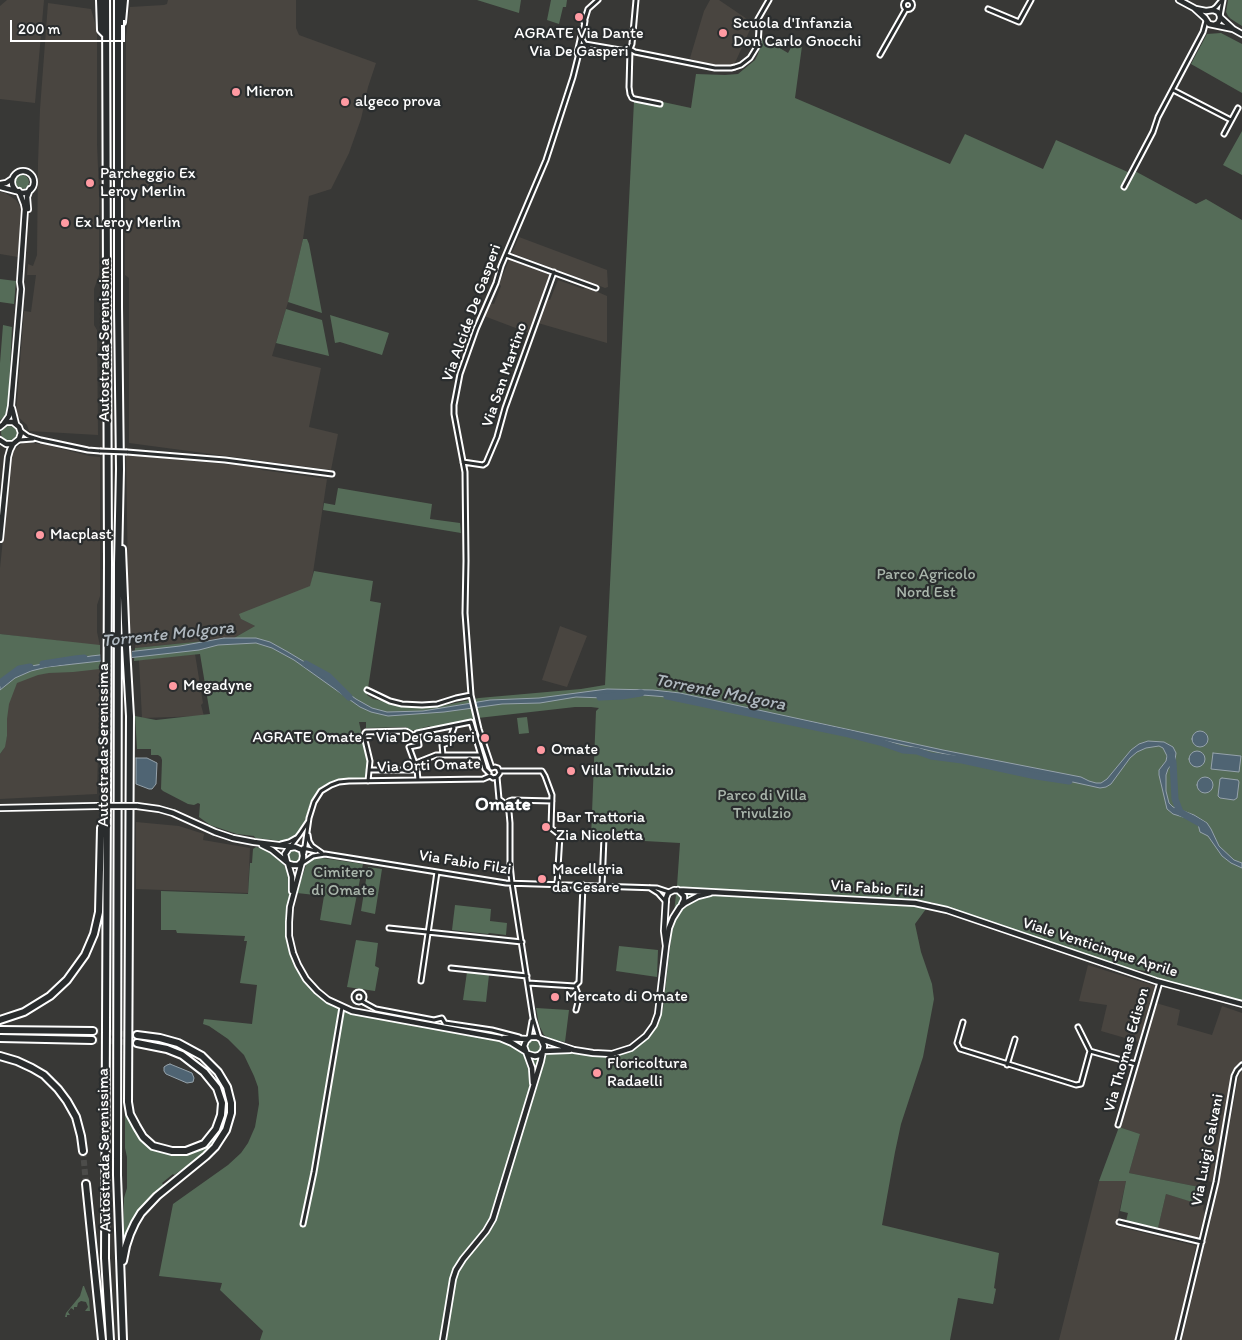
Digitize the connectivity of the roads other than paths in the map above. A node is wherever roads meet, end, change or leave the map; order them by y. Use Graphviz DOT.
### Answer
graph roads {
  1 [pos="100,0"];
  2 [pos="106,0"];
  3 [pos="118,0"];
  4 [pos="598,0"];
  5 [pos="636,0"];
  6 [pos="769,0"];
  7 [pos="898,0"];
  8 [pos="1031,0"];
  9 [pos="1179,0"];
  10 [pos="1222,0"];
  11 [pos="911,1"];
  12 [pos="124,2"];
  13 [pos="904,4"];
  14 [pos="1194,8"];
  15 [pos="906,9"];
  16 [pos="988,9"];
  17 [pos="1211,10"];
  18 [pos="1220,17"];
  19 [pos="1206,19"];
  20 [pos="584,21"];
  21 [pos="1213,25"];
  22 [pos="1233,29"];
  23 [pos="1203,32"];
  24 [pos="1242,34"];
  25 [pos="106,35"];
  26 [pos="589,46"];
  27 [pos="630,49"];
  28 [pos="880,55"];
  29 [pos="577,57"];
  30 [pos="1173,90"];
  31 [pos="660,104"];
  32 [pos="1238,108"];
  33 [pos="1231,120"];
  34 [pos="1224,134"];
  35 [pos="118,148"];
  36 [pos="13,178"];
  37 [pos="0,186"];
  38 [pos="1124,187"];
  39 [pos="30,189"];
  40 [pos="18,191"];
  41 [pos="506,254"];
  42 [pos="554,272"];
  43 [pos="596,288"];
  44 [pos="21,290"];
  45 [pos="11,406"];
  46 [pos="16,424"];
  47 [pos="2,425"];
  48 [pos="20,430"];
  49 [pos="18,440"];
  50 [pos="41,440"];
  51 [pos="2,441"];
  52 [pos="13,444"];
  53 [pos="463,462"];
  54 [pos="7,466"];
  55 [pos="332,474"];
  56 [pos="0,540"];
  57 [pos="122,647"];
  58 [pos="367,690"];
  59 [pos="472,697"];
  60 [pos="453,726"];
  61 [pos="410,734"];
  62 [pos="443,755"];
  63 [pos="481,756"];
  64 [pos="416,763"];
  65 [pos="492,768"];
  66 [pos="369,770"];
  67 [pos="412,770"];
  68 [pos="500,771"];
  69 [pos="490,774"];
  70 [pos="497,778"];
  71 [pos="418,780"];
  72 [pos="368,781"];
  73 [pos="552,802"];
  74 [pos="507,805"];
  75 [pos="2,807"];
  76 [pos="107,815"];
  77 [pos="309,818"];
  78 [pos="308,829"];
  79 [pos="300,834"];
  80 [pos="604,837"];
  81 [pos="254,842"];
  82 [pos="279,844"];
  83 [pos="292,847"];
  84 [pos="305,848"];
  85 [pos="324,853"];
  86 [pos="302,860"];
  87 [pos="287,862"];
  88 [pos="437,872"];
  89 [pos="512,883"];
  90 [pos="557,884"];
  91 [pos="583,885"];
  92 [pos="602,886"];
  93 [pos="650,888"];
  94 [pos="672,891"];
  95 [pos="721,892"];
  96 [pos="292,898"];
  97 [pos="666,902"];
  98 [pos="681,906"];
  99 [pos="969,918"];
  100 [pos="389,928"];
  101 [pos="428,932"];
  102 [pos="522,942"];
  103 [pos="666,946"];
  104 [pos="451,968"];
  105 [pos="527,976"];
  106 [pos="421,981"];
  107 [pos="1160,982"];
  108 [pos="528,983"];
  109 [pos="575,986"];
  110 [pos="362,1000"];
  111 [pos="1242,1005"];
  112 [pos="342,1007"];
  113 [pos="576,1010"];
  114 [pos="533,1018"];
  115 [pos="0,1020"];
  116 [pos="963,1022"];
  117 [pos="445,1025"];
  118 [pos="1078,1027"];
  119 [pos="0,1030"];
  120 [pos="93,1031"];
  121 [pos="137,1035"];
  122 [pos="0,1038"];
  123 [pos="500,1038"];
  124 [pos="522,1038"];
  125 [pos="528,1038"];
  126 [pos="540,1039"];
  127 [pos="1015,1039"];
  128 [pos="92,1040"];
  129 [pos="137,1043"];
  130 [pos="574,1050"];
  131 [pos="542,1051"];
  132 [pos="526,1052"];
  133 [pos="1090,1052"];
  134 [pos="0,1056"];
  135 [pos="530,1062"];
  136 [pos="1007,1064"];
  137 [pos="1136,1064"];
  138 [pos="1242,1065"];
  139 [pos="538,1070"];
  140 [pos="533,1083"];
  141 [pos="1118,1125"];
  142 [pos="83,1151"];
  143 [pos="86,1184"];
  144 [pos="1119,1222"];
  145 [pos="303,1224"];
  146 [pos="1202,1242"];
  147 [pos="102,1340"];
  148 [pos="110,1340"];
  149 [pos="124,1340"];
  150 [pos="443,1340"];
  151 [pos="1178,1340"];
  1 -- 25 [label="highway"];
  2 -- 25 [label="highway, Autostrada Serenissima"];
  3 -- 35 [label="highway, Autostrada Serenissima"];
  4 -- 20 [label="street"];
  5 -- 27 [label="street"];
  6 -- 27 [label="street"];
  7 -- 13 [label="street"];
  8 -- 16 [label="street"];
  9 -- 14 [label="street"];
  10 -- 17 [label="street"];
  10 -- 18 [label="street"];
  11 -- 13 [label="street"];
  11 -- 15 [label="street"];
  12 -- 35 [label="highway"];
  13 -- 15 [label="street"];
  14 -- 17 [label="street"];
  14 -- 19 [label="street"];
  15 -- 28 [label="street"];
  17 -- 18 [label="street"];
  17 -- 19 [label="street"];
  18 -- 21 [label="street"];
  18 -- 22 [label="street"];
  19 -- 21 [label="street"];
  19 -- 23 [label="street"];
  20 -- 26 [label="street"];
  20 -- 29 [label="street, Via Alcide De Gasperi"];
  21 -- 22 [label="street"];
  21 -- 23 [label="street"];
  22 -- 24 [label="street"];
  23 -- 30 [label="street"];
  25 -- 76 [label="highway, Autostrada Serenissima"];
  26 -- 27 [label="street"];
  26 -- 29 [label="street"];
  27 -- 31 [label="street"];
  29 -- 41 [label="street, Via Alcide De Gasperi"];
  30 -- 33 [label="street"];
  30 -- 38 [label="street"];
  32 -- 33 [label="street"];
  33 -- 34 [label="street"];
  35 -- 57 [label="highway, Autostrada Serenissima"];
  36 -- 37 [label="street"];
  36 -- 39 [label="street"];
  36 -- 40 [label="street"];
  37 -- 40 [label="street"];
  39 -- 40 [label="street"];
  39 -- 44 [label="street"];
  40 -- 44 [label="street"];
  41 -- 42 [label="street"];
  41 -- 53 [label="street, Via Alcide De Gasperi"];
  42 -- 43 [label="street"];
  42 -- 53 [label="street, Via San Martino"];
  44 -- 45 [label="street"];
  45 -- 46 [label="street"];
  45 -- 47 [label="street"];
  46 -- 47 [label="street"];
  46 -- 48 [label="street"];
  48 -- 49 [label="street"];
  48 -- 50 [label="street"];
  49 -- 50 [label="street"];
  49 -- 52 [label="street"];
  50 -- 55 [label="street, bridge"];
  51 -- 52 [label="street"];
  51 -- 54 [label="street"];
  52 -- 54 [label="street"];
  53 -- 59 [label="street, Via Alcide De Gasperi"];
  54 -- 56 [label="street"];
  57 -- 129 [label="highway"];
  57 -- 149 [label="highway, Autostrada Serenissima"];
  58 -- 59 [label="street"];
  59 -- 65 [label="street, Via Alcide De Gasperi"];
  60 -- 62 [label="street"];
  60 -- 63 [label="street, Via Orti Omate"];
  60 -- 64 [label="street, Via Orti Omate"];
  61 -- 66 [label="street, Via Orti Omate"];
  62 -- 63 [label="street"];
  62 -- 64 [label="street"];
  63 -- 69 [label="street, Via Orti Omate"];
  64 -- 71 [label="street"];
  65 -- 68 [label="street"];
  65 -- 69 [label="street"];
  66 -- 67 [label="street, Via Orti Omate"];
  66 -- 72 [label="street, Via Orti Omate"];
  68 -- 70 [label="street"];
  68 -- 73 [label="street"];
  69 -- 70 [label="street"];
  69 -- 71 [label="street, Via Orti Omate"];
  70 -- 74 [label="street"];
  71 -- 72 [label="street, Via Orti Omate"];
  72 -- 77 [label="street, Via Orti Omate"];
  73 -- 74 [label="street"];
  73 -- 90 [label="street"];
  74 -- 89 [label="street"];
  75 -- 81 [label="street, Via Fabio Filzi, bridge"];
  76 -- 115 [label="highway"];
  76 -- 148 [label="highway, Autostrada Serenissima"];
  77 -- 78 [label="street, Via Orti Omate"];
  77 -- 79 [label="street, Via Orti Omate"];
  78 -- 84 [label="street, Via Orti Omate"];
  78 -- 85 [label="street"];
  79 -- 82 [label="street"];
  79 -- 83 [label="street, Via Orti Omate"];
  80 -- 92 [label="street"];
  81 -- 82 [label="street, Via Fabio Filzi"];
  81 -- 87 [label="street, Via Fabio Filzi"];
  82 -- 83 [label="street, Via Fabio Filzi"];
  83 -- 84 [label="street, Via Fabio Filzi"];
  83 -- 86 [label="street"];
  83 -- 87 [label="street"];
  84 -- 85 [label="street, Via Fabio Filzi"];
  84 -- 86 [label="street, Via Orti Omate"];
  85 -- 86 [label="street"];
  85 -- 88 [label="street, Via Fabio Filzi"];
  86 -- 87 [label="street"];
  86 -- 96 [label="street"];
  87 -- 96 [label="street"];
  88 -- 89 [label="street, Via Fabio Filzi"];
  88 -- 101 [label="street"];
  89 -- 90 [label="street, Via Fabio Filzi"];
  89 -- 102 [label="street"];
  90 -- 91 [label="street, Via Fabio Filzi"];
  91 -- 92 [label="street, Via Fabio Filzi"];
  91 -- 109 [label="street"];
  92 -- 93 [label="street, Via Fabio Filzi"];
  93 -- 94 [label="street, Via Fabio Filzi"];
  93 -- 97 [label="street"];
  94 -- 95 [label="street, Via Fabio Filzi"];
  94 -- 97 [label="street"];
  94 -- 98 [label="street"];
  95 -- 98 [label="street, Via Fabio Filzi"];
  95 -- 99 [label="street, Via Fabio Filzi"];
  96 -- 112 [label="street"];
  97 -- 98 [label="street"];
  97 -- 103 [label="street"];
  98 -- 103 [label="street"];
  99 -- 107 [label="street, Viale Venticinque Aprile"];
  100 -- 101 [label="street"];
  101 -- 102 [label="street"];
  101 -- 106 [label="street"];
  102 -- 105 [label="street"];
  103 -- 130 [label="street"];
  104 -- 105 [label="street"];
  105 -- 108 [label="street"];
  107 -- 111 [label="street, Viale Venticinque Aprile"];
  107 -- 137 [label="street, Via Thomas Edison"];
  108 -- 109 [label="street"];
  108 -- 114 [label="street"];
  109 -- 113 [label="street"];
  110 -- 117 [label="street"];
  112 -- 117 [label="street"];
  112 -- 145 [label="street"];
  114 -- 125 [label="street"];
  114 -- 126 [label="street"];
  116 -- 136 [label="street"];
  117 -- 123 [label="street"];
  117 -- 124 [label="street"];
  118 -- 133 [label="street"];
  119 -- 120 [label="highway"];
  121 -- 149 [label="highway"];
  122 -- 128 [label="highway"];
  123 -- 124 [label="street"];
  123 -- 132 [label="street"];
  124 -- 125 [label="street"];
  125 -- 126 [label="street"];
  125 -- 132 [label="street"];
  126 -- 130 [label="street"];
  126 -- 131 [label="street"];
  127 -- 136 [label="street"];
  130 -- 131 [label="street"];
  131 -- 132 [label="street"];
  131 -- 139 [label="street"];
  132 -- 135 [label="street"];
  133 -- 136 [label="street"];
  133 -- 137 [label="street"];
  134 -- 142 [label="highway"];
  135 -- 139 [label="street"];
  135 -- 140 [label="street"];
  137 -- 141 [label="street, Via Thomas Edison"];
  138 -- 146 [label="street, Via Luigi Galvani"];
  139 -- 140 [label="street"];
  140 -- 150 [label="street"];
  143 -- 147 [label="highway"];
  144 -- 146 [label="street"];
  146 -- 151 [label="street, Via Luigi Galvani"];
}
